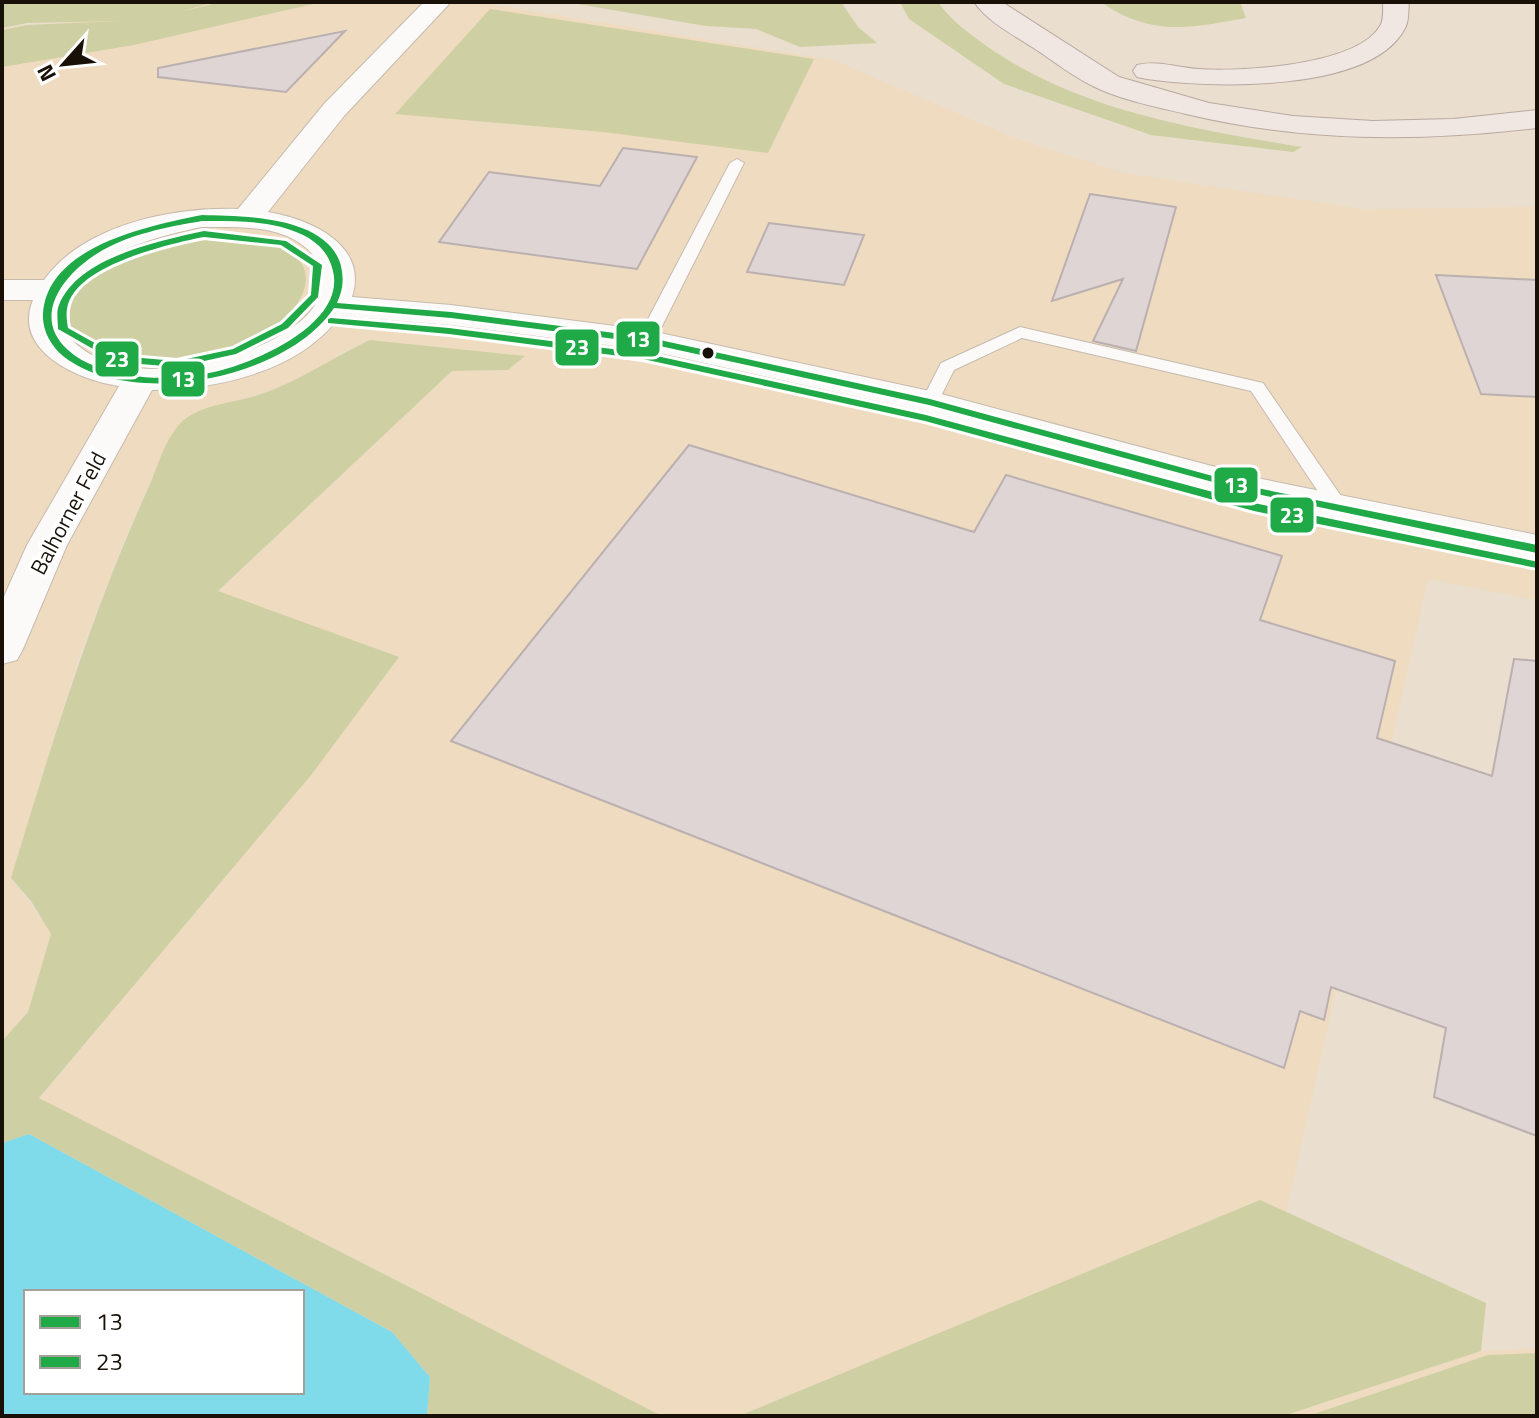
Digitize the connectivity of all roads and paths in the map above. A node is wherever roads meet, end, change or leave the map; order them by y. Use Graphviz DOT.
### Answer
graph roads {
  1 [pos="438,2"];
  2 [pos="987,2"];
  3 [pos="1396,2"];
  4 [pos="1041,41"];
  5 [pos="1537,119"];
  6 [pos="737,163"];
  7 [pos="247,218"];
  8 [pos="2,290"];
  9 [pos="53,290"];
  10 [pos="332,305"];
  11 [pos="646,340"];
  12 [pos="140,380"];
  13 [pos="930,402"];
  14 [pos="1340,509"];
  15 [pos="1537,549"];
  16 [pos="2,649"];
  1 -- 7 [label="street"];
  2 -- 4 [label="highway"];
  3 -- 4 [label="highway"];
  4 -- 5 [label="highway"];
  6 -- 11 [label="lane"];
  7 -- 9 [label="street"];
  7 -- 10 [label="street"];
  8 -- 9 [label="street"];
  9 -- 12 [label="street"];
  10 -- 11 [label="street"];
  10 -- 12 [label="street"];
  11 -- 13 [label="street"];
  12 -- 16 [label="street, Balhorner Feld"];
  13 -- 14 [label="street"];
  13 -- 14 [label="lane"];
  14 -- 15 [label="street"];
}
